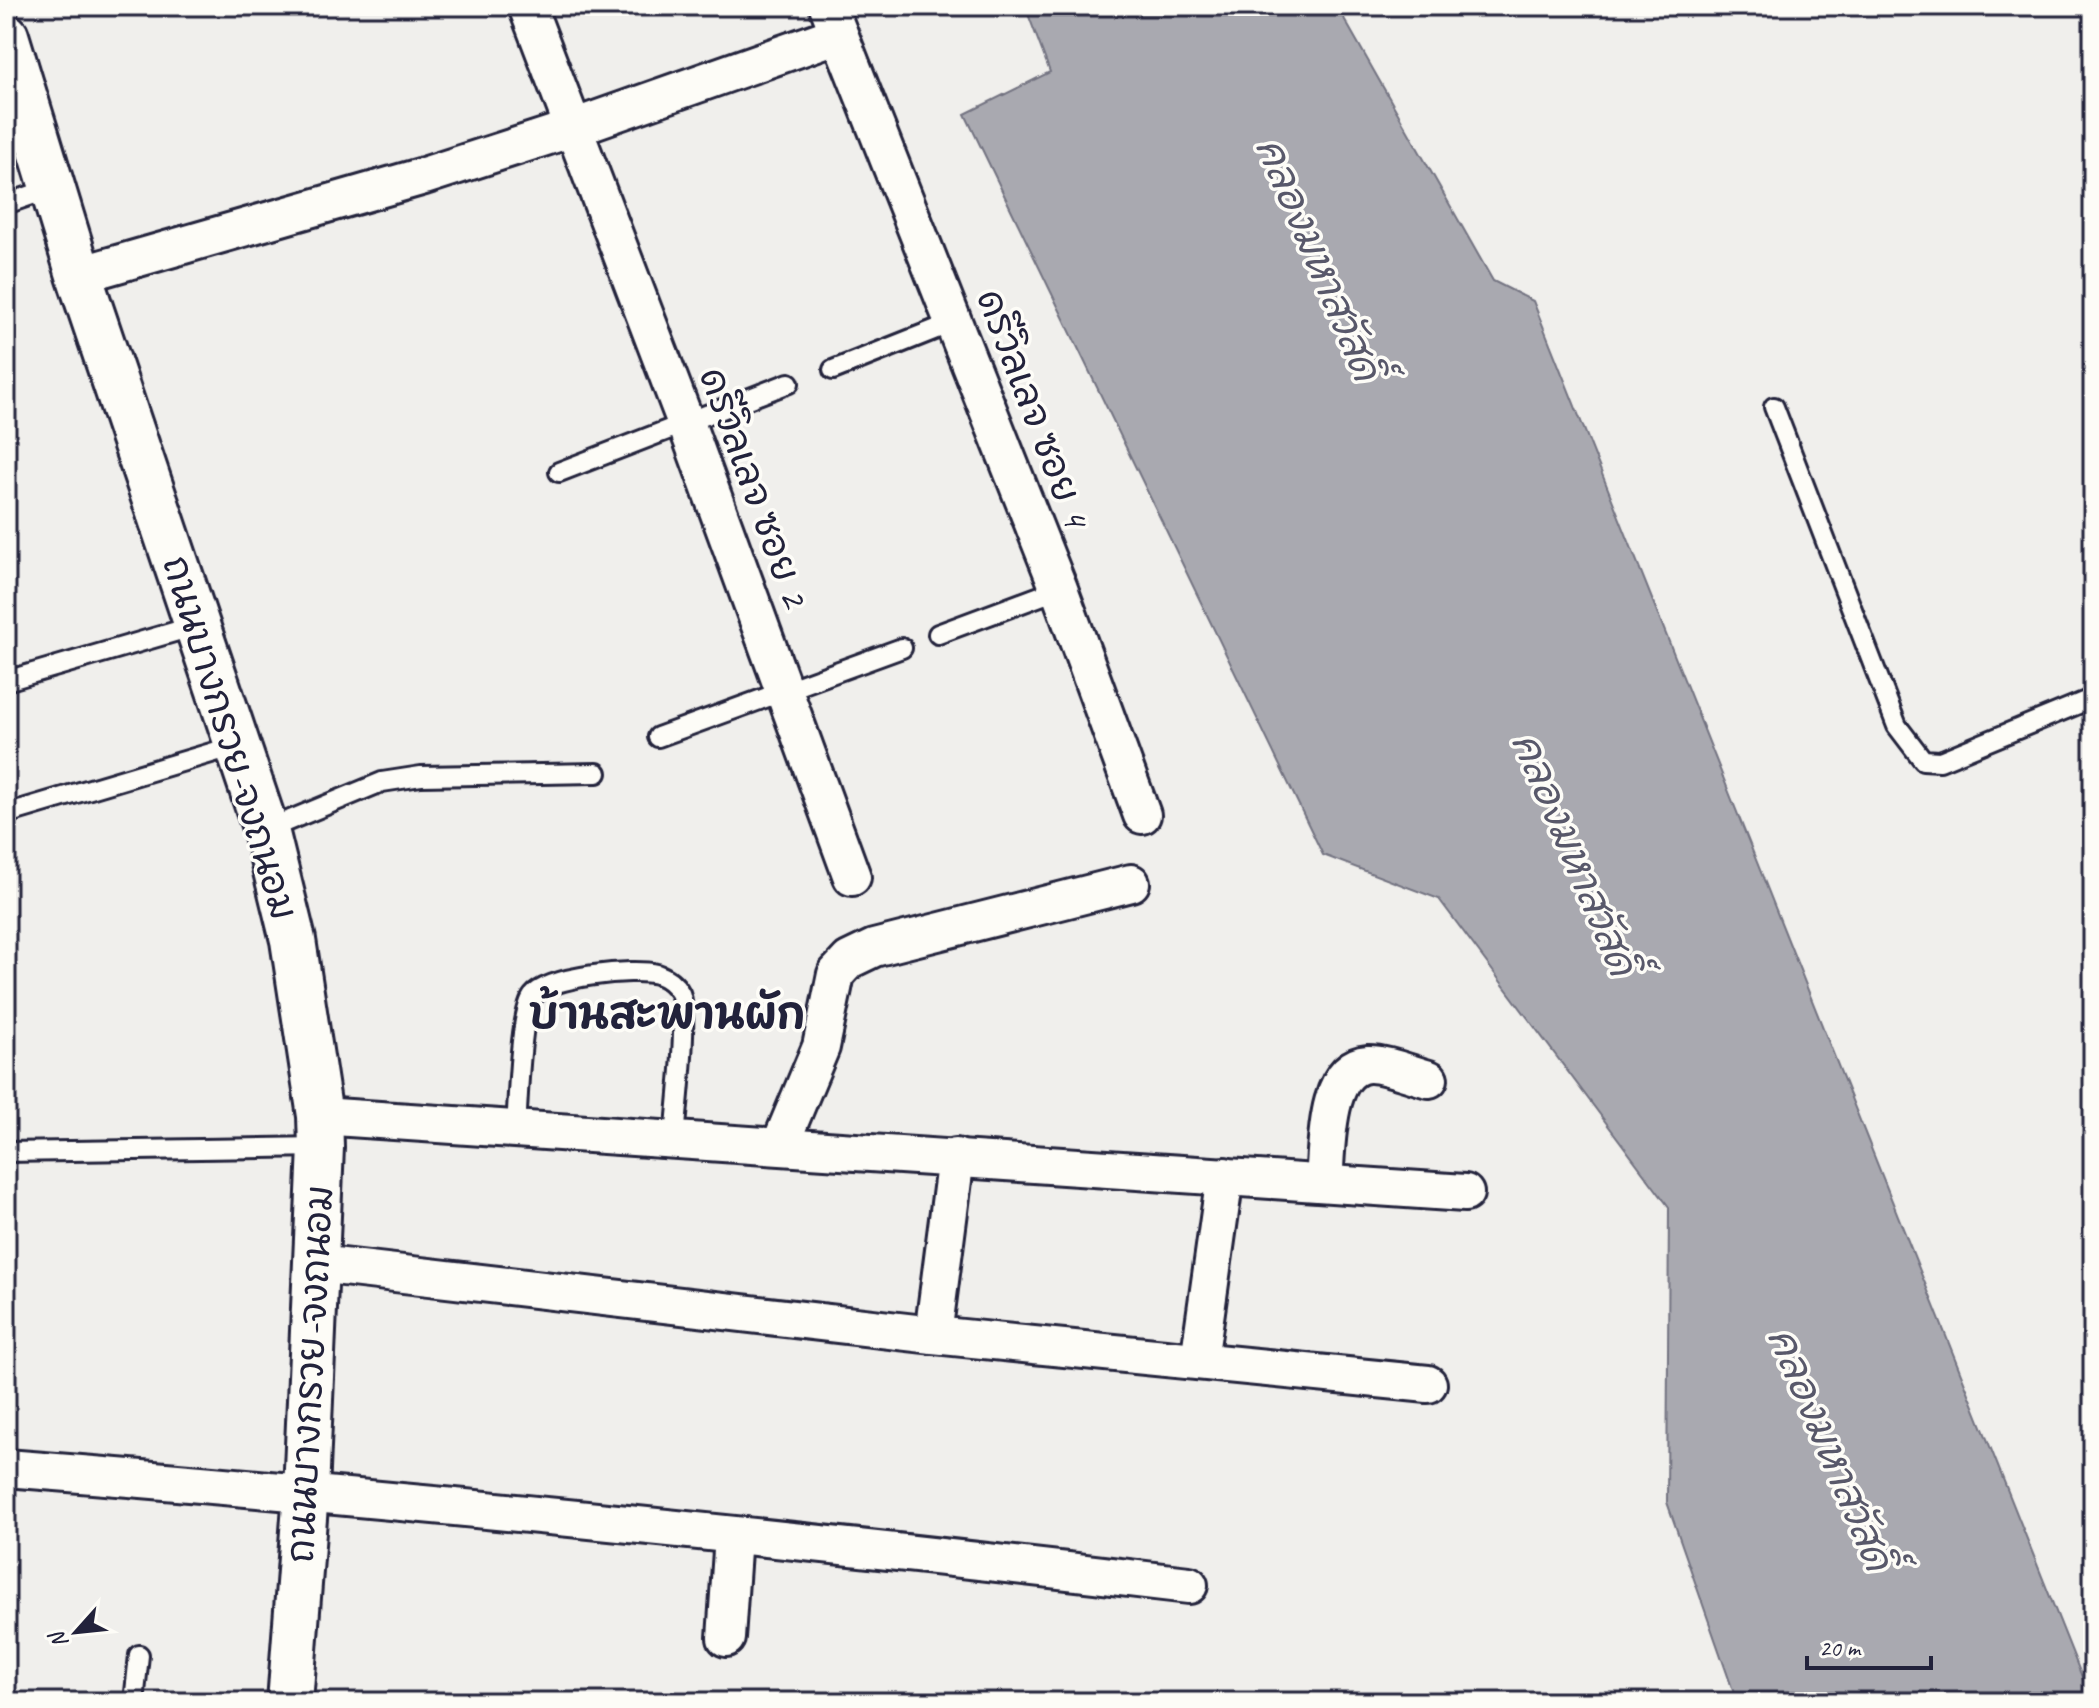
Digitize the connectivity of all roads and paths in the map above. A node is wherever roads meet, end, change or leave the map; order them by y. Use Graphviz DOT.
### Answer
graph roads {
  1 [pos="527,6"];
  2 [pos="833,20"];
  3 [pos="8,49"];
  4 [pos="573,128"];
  5 [pos="53,188"];
  6 [pos="6,204"];
  7 [pos="79,275"];
  8 [pos="954,322"];
  9 [pos="833,370"];
  10 [pos="789,383"];
  11 [pos="1774,407"];
  12 [pos="686,423"];
  13 [pos="559,472"];
  14 [pos="1059,589"];
  15 [pos="198,625"];
  16 [pos="938,634"];
  17 [pos="902,648"];
  18 [pos="6,681"];
  19 [pos="785,689"];
  20 [pos="2093,698"];
  21 [pos="658,737"];
  22 [pos="238,745"];
  23 [pos="597,773"];
  24 [pos="6,814"];
  25 [pos="1142,815"];
  26 [pos="266,830"];
  27 [pos="852,877"];
  28 [pos="1131,883"];
  29 [pos="1429,1079"];
  30 [pos="516,1128"];
  31 [pos="321,1131"];
  32 [pos="675,1138"];
  33 [pos="780,1145"];
  34 [pos="6,1152"];
  35 [pos="956,1157"];
  36 [pos="1225,1176"];
  37 [pos="1324,1183"];
  38 [pos="1465,1193"];
  39 [pos="317,1264"];
  40 [pos="933,1335"];
  41 [pos="1199,1361"];
  42 [pos="1428,1384"];
  43 [pos="6,1468"];
  44 [pos="306,1492"];
  45 [pos="733,1536"];
  46 [pos="1189,1585"];
  47 [pos="726,1638"];
  48 [pos="139,1655"];
  49 [pos="134,1702"];
  50 [pos="290,1702"];
  1 -- 4 [label="street, ดรีวิลเลจ ซอย 2"];
  2 -- 4 [label="street"];
  2 -- 8 [label="street, ดรีวิลเลจ ซอย 4"];
  3 -- 5 [label="street, ถนนบางกรวย-จงถนอม"];
  4 -- 7 [label="street"];
  4 -- 12 [label="street, ดรีวิลเลจ ซอย 2"];
  5 -- 6 [label="lane"];
  5 -- 7 [label="street, ถนนบางกรวย-จงถนอม"];
  7 -- 15 [label="street, ถนนบางกรวย-จงถนอม"];
  8 -- 9 [label="lane"];
  8 -- 14 [label="street, ดรีวิลเลจ ซอย 4"];
  10 -- 12 [label="lane"];
  11 -- 20 [label="lane"];
  12 -- 13 [label="lane"];
  12 -- 19 [label="street, ดรีวิลเลจ ซอย 2"];
  14 -- 16 [label="lane"];
  14 -- 25 [label="street, ดรีวิลเลจ ซอย 4"];
  15 -- 18 [label="lane"];
  15 -- 22 [label="street, ถนนบางกรวย-จงถนอม"];
  17 -- 19 [label="lane"];
  19 -- 21 [label="lane"];
  19 -- 27 [label="street, ดรีวิลเลจ ซอย 2"];
  22 -- 24 [label="lane"];
  22 -- 26 [label="street, ถนนบางกรวย-จงถนอม"];
  23 -- 26 [label="lane"];
  26 -- 31 [label="street, ถนนบางกรวย-จงถนอม"];
  28 -- 33 [label="street"];
  29 -- 37 [label="street"];
  30 -- 31 [label="street"];
  30 -- 32 [label="street"];
  30 -- 32 [label="lane"];
  31 -- 34 [label="lane"];
  31 -- 39 [label="street, ถนนบางกรวย-จงถนอม"];
  32 -- 33 [label="street"];
  33 -- 35 [label="street"];
  35 -- 36 [label="street"];
  35 -- 40 [label="street"];
  36 -- 37 [label="street"];
  36 -- 41 [label="street"];
  37 -- 38 [label="street"];
  39 -- 40 [label="street"];
  39 -- 44 [label="street, ถนนบางกรวย-จงถนอม"];
  40 -- 41 [label="street"];
  41 -- 42 [label="street"];
  43 -- 44 [label="street"];
  44 -- 45 [label="street"];
  44 -- 50 [label="street, ถนนบางกรวย-จงถนอม"];
  45 -- 46 [label="street"];
  45 -- 47 [label="street"];
  48 -- 49 [label="lane"];
}
